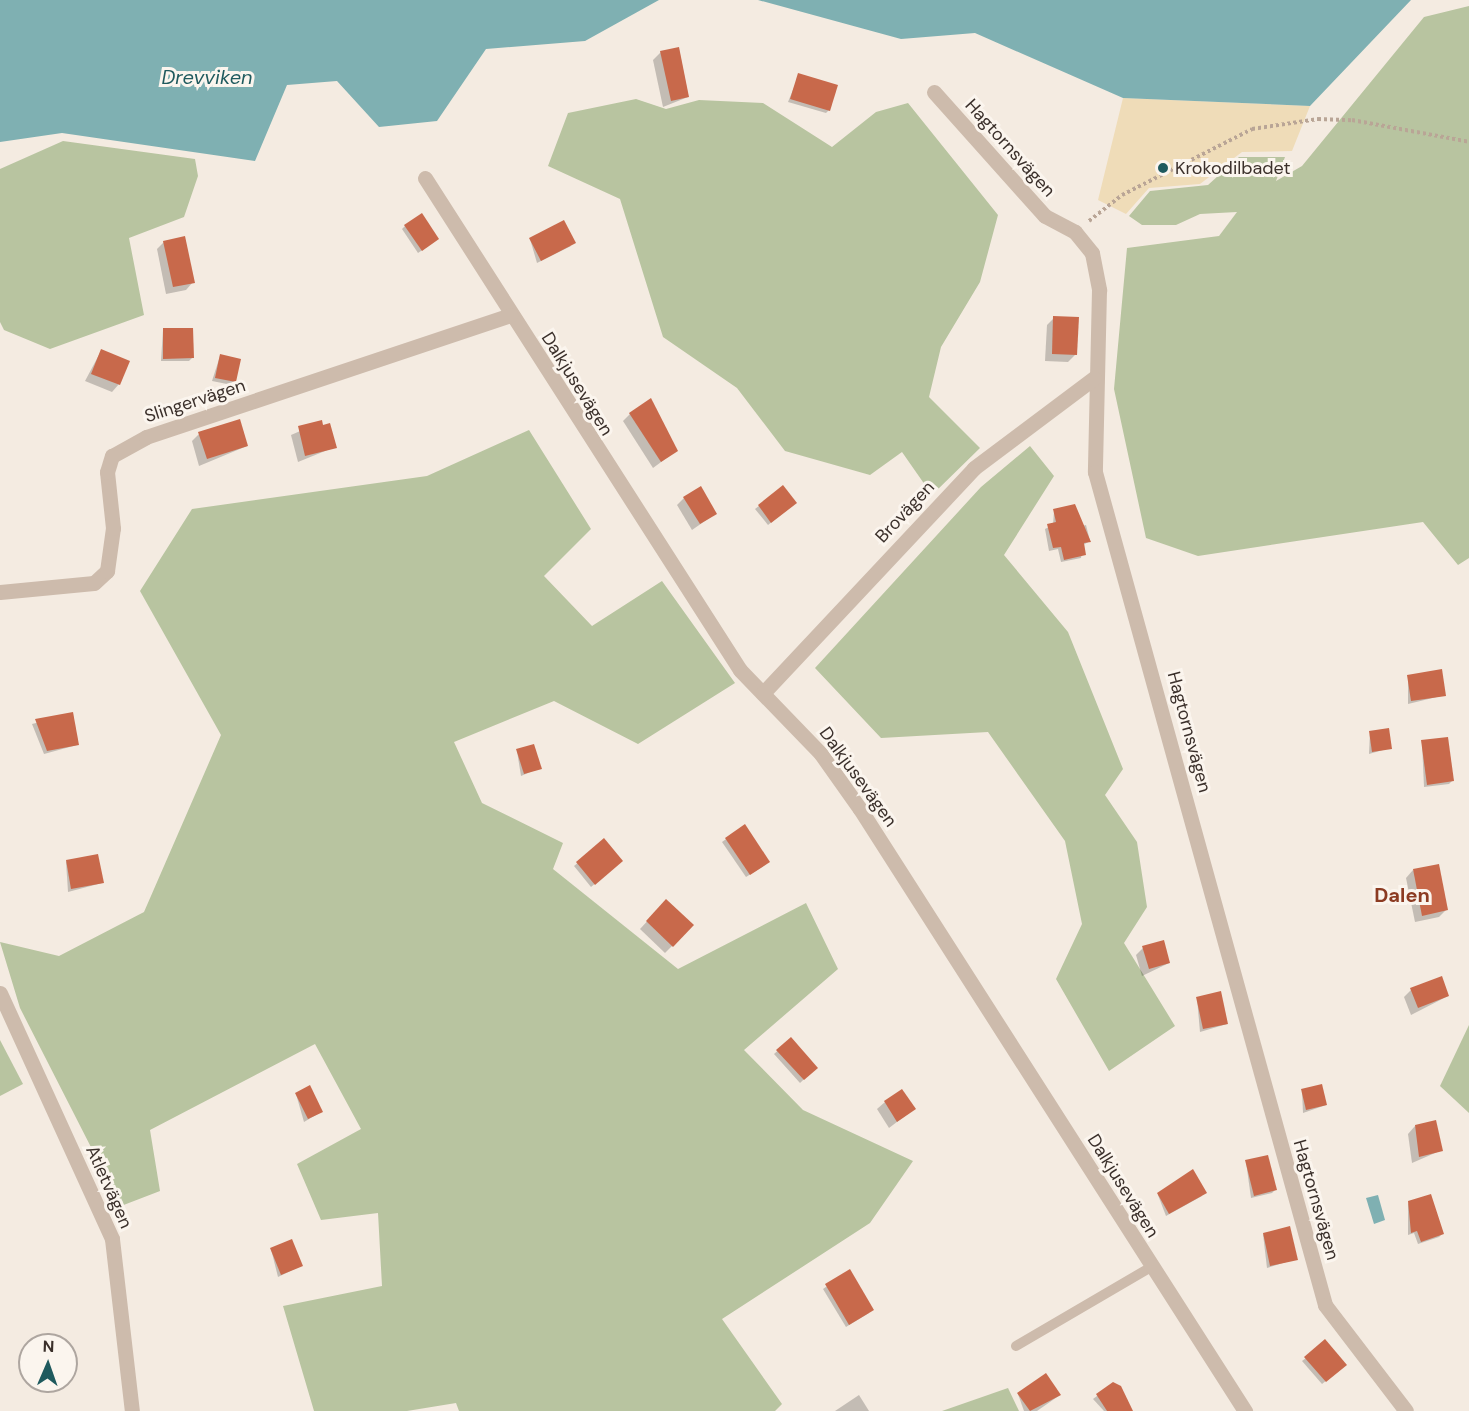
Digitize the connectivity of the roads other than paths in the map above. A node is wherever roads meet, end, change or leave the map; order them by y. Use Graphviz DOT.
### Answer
graph roads {
  1 [pos="933,92"];
  2 [pos="425,178"];
  3 [pos="510,315"];
  4 [pos="1094,378"];
  5 [pos="0,592"];
  6 [pos="763,693"];
  7 [pos="0,993"];
  8 [pos="1151,1267"];
  9 [pos="1016,1346"];
  10 [pos="132,1411"];
  11 [pos="1245,1411"];
  12 [pos="1406,1411"];
  1 -- 4 [label="street, Hagtornsvägen"];
  2 -- 3 [label="street, Dalkjusevägen"];
  3 -- 5 [label="street, Slingervägen"];
  3 -- 6 [label="street, Dalkjusevägen"];
  4 -- 6 [label="street, Brovägen"];
  4 -- 12 [label="street, Hagtornsvägen"];
  6 -- 8 [label="street, Dalkjusevägen"];
  7 -- 10 [label="street, Atletvägen"];
  8 -- 9 [label="lane"];
  8 -- 11 [label="street, Dalkjusevägen"];
}
